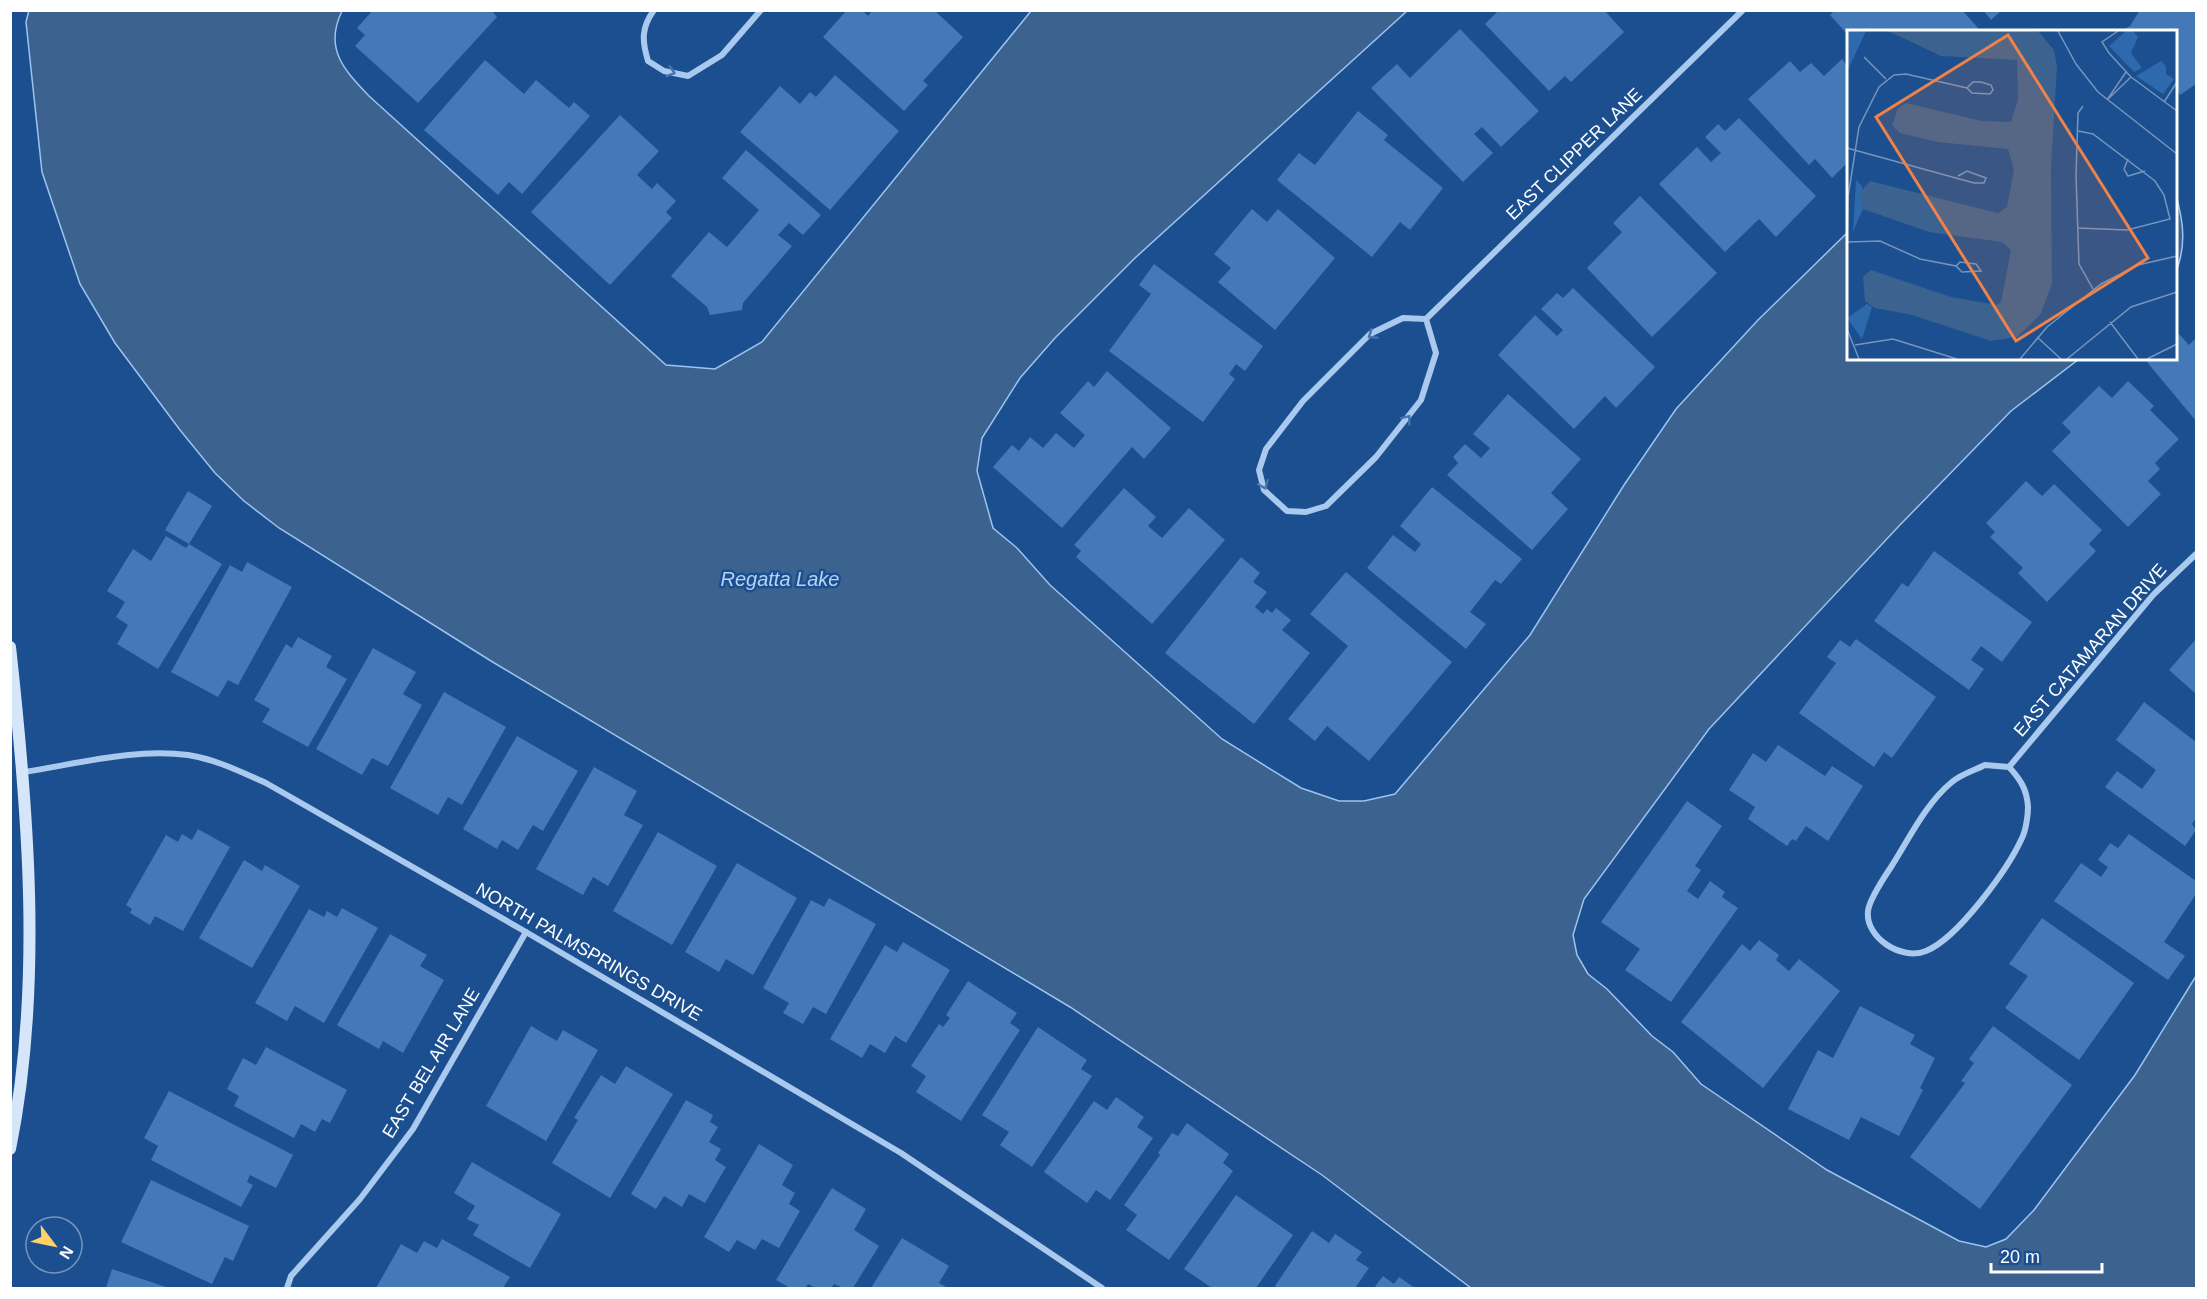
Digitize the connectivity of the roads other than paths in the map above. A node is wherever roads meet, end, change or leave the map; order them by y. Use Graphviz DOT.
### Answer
graph roads {
  1 [pos="654,10"];
  2 [pos="761,10"];
  3 [pos="1743,10"];
  4 [pos="1426,319"];
  5 [pos="2196,554"];
  6 [pos="10,647"];
  7 [pos="2009,767"];
  8 [pos="24,772"];
  9 [pos="526,932"];
  10 [pos="10,1149"];
  11 [pos="287,1288"];
  12 [pos="1102,1288"];
  1 -- 2 [label="street, one-way"];
  3 -- 4 [label="street, EAST CLIPPER LANE"];
  4 -- 4 [label="street, one-way"];
  5 -- 7 [label="street, EAST CATAMARAN DRIVE"];
  6 -- 8 [label="street"];
  7 -- 7 [label="street"];
  8 -- 9 [label="street, NORTH PALMSPRINGS DRIVE"];
  8 -- 10 [label="street"];
  9 -- 11 [label="street, EAST BEL AIR LANE"];
  9 -- 12 [label="street, NORTH PALMSPRINGS DRIVE"];
}
